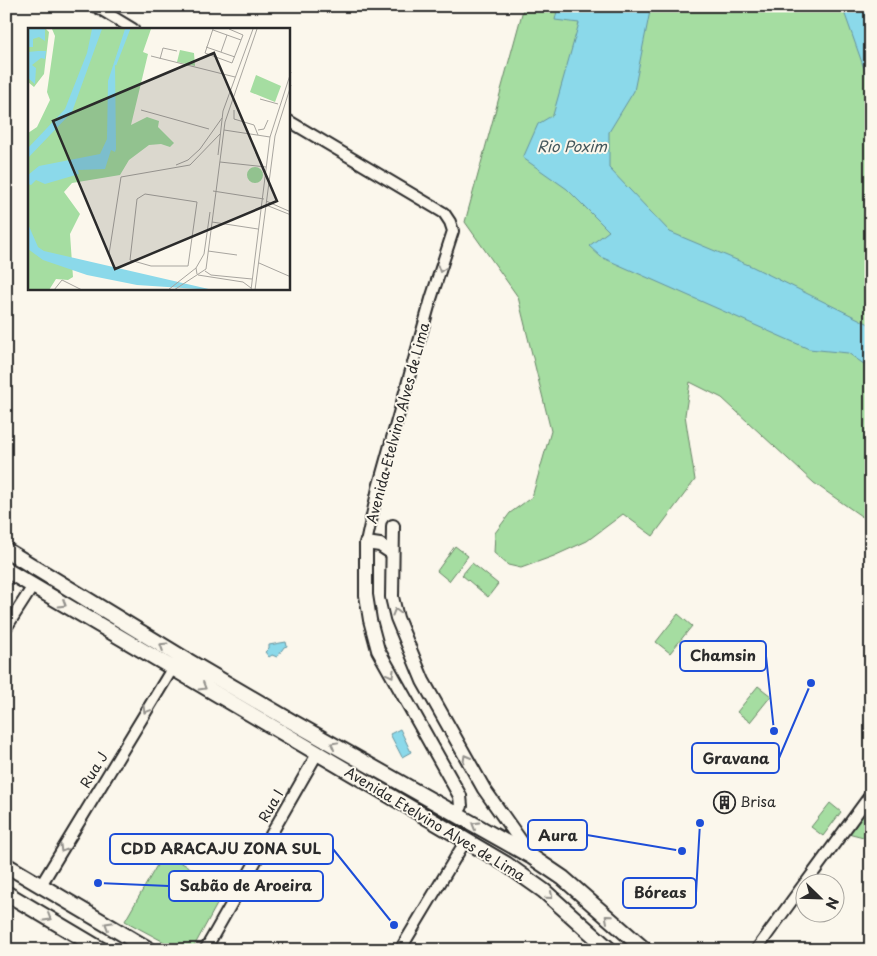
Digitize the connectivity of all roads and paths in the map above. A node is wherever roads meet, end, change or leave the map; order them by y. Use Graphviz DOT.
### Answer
graph roads {
  1 [pos="95,6"];
  2 [pos="131,28"];
  3 [pos="290,122"];
  4 [pos="393,526"];
  5 [pos="366,543"];
  6 [pos="6,550"];
  7 [pos="392,553"];
  8 [pos="6,570"];
  9 [pos="33,586"];
  10 [pos="6,628"];
  11 [pos="183,658"];
  12 [pos="171,668"];
  13 [pos="317,754"];
  14 [pos="871,794"];
  15 [pos="456,814"];
  16 [pos="466,840"];
  17 [pos="532,857"];
  18 [pos="6,865"];
  19 [pos="812,874"];
  20 [pos="41,885"];
  21 [pos="6,893"];
  22 [pos="794,899"];
  23 [pos="102,950"];
  24 [pos="150,950"];
  25 [pos="205,950"];
  26 [pos="400,950"];
  27 [pos="610,950"];
  28 [pos="645,950"];
  29 [pos="756,950"];
  1 -- 2 [label="street"];
  3 -- 5 [label="street, Avenida Etelvino Alves de Lima, one-way"];
  4 -- 7 [label="street, Avenida Etelvino Alves de Lima"];
  5 -- 7 [label="street"];
  5 -- 15 [label="street, Avenida Etelvino Alves de Lima, one-way"];
  11 -- 6 [label="main road, Avenida Etelvino Alves de Lima, one-way"];
  17 -- 7 [label="street, Avenida Etelvino Alves de Lima, one-way"];
  8 -- 9 [label="main road, Avenida Etelvino Alves de Lima"];
  9 -- 10 [label="street"];
  9 -- 12 [label="main road, Avenida Etelvino Alves de Lima, one-way"];
  11 -- 12 [label="street"];
  15 -- 11 [label="main road, Avenida Etelvino Alves de Lima, one-way"];
  12 -- 13 [label="main road, Avenida Etelvino Alves de Lima, one-way"];
  12 -- 20 [label="street, Rua J, one-way"];
  13 -- 16 [label="main road, Avenida Etelvino Alves de Lima"];
  13 -- 25 [label="street, Rua I"];
  14 -- 19 [label="street"];
  17 -- 15 [label="main road, Avenida Etelvino Alves de Lima, one-way"];
  16 -- 26 [label="street"];
  16 -- 27 [label="main road, Avenida Etelvino Alves de Lima, one-way"];
  28 -- 17 [label="main road, Avenida Etelvino Alves de Lima, one-way"];
  18 -- 20 [label="main road"];
  24 -- 20 [label="main road, one-way"];
  21 -- 23 [label="main road, one-way"];
  22 -- 29 [label="street"];
}
